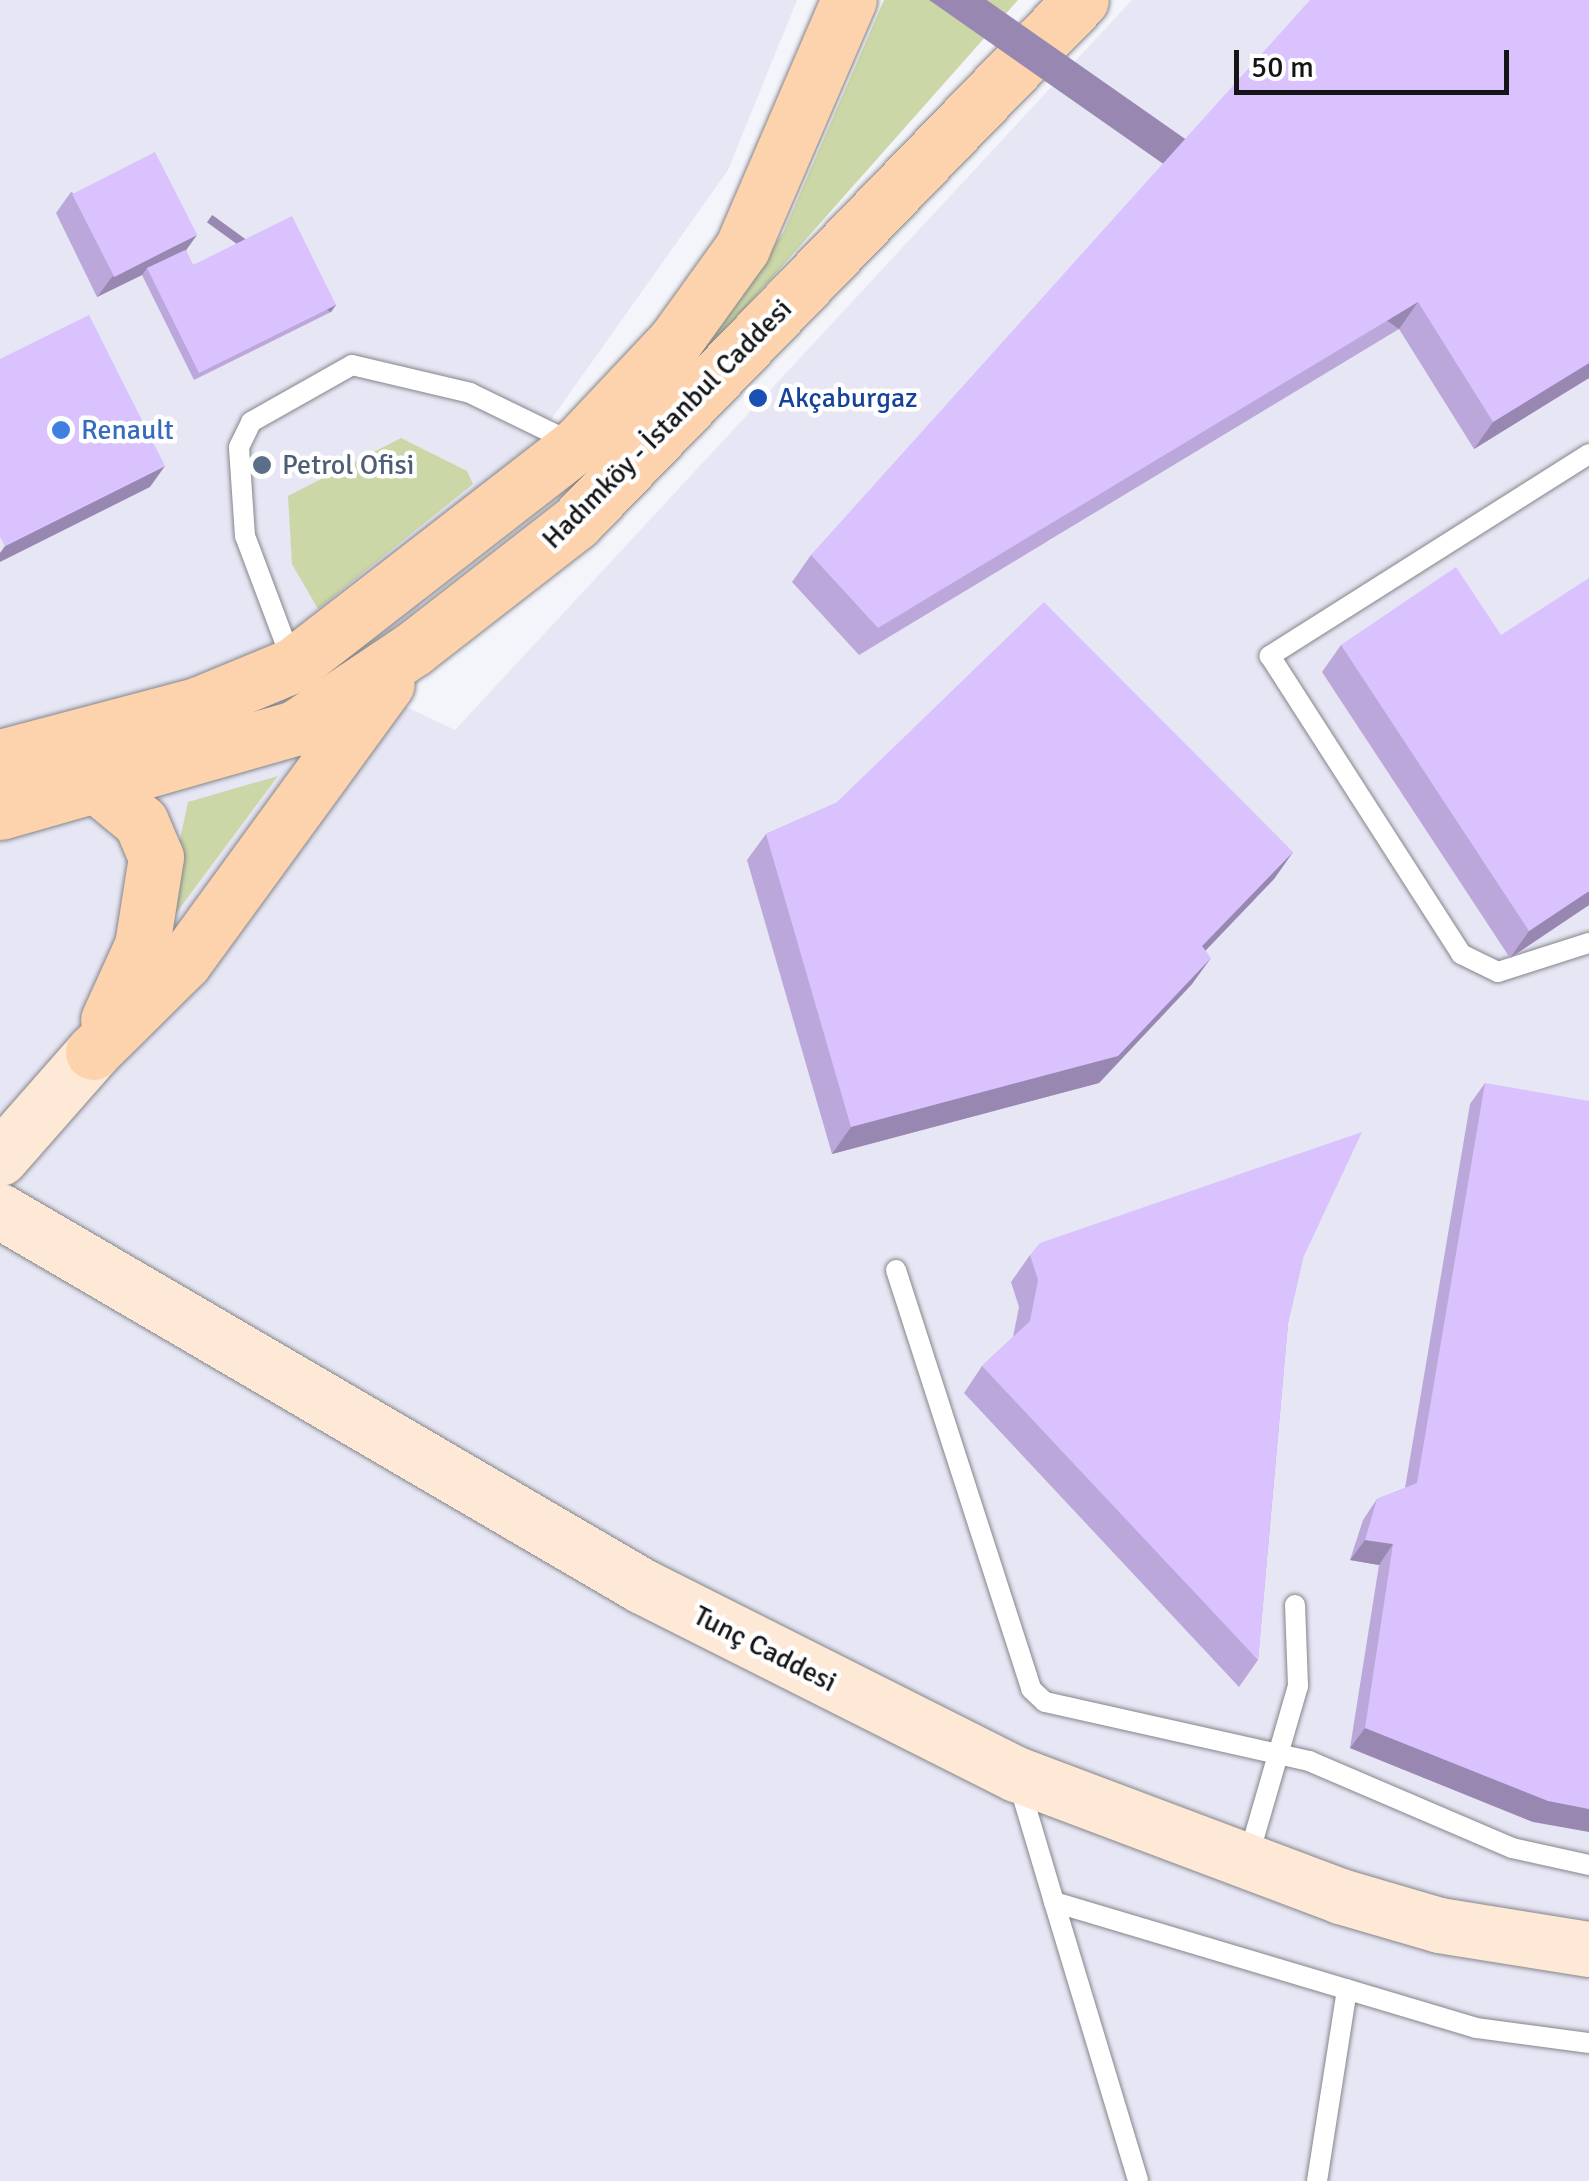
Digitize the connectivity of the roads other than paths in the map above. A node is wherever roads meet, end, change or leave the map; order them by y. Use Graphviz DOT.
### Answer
graph roads {
  1 [pos="850,0"];
  2 [pos="1048,0"];
  3 [pos="1081,0"];
  4 [pos="1008,74"];
  5 [pos="577,444"];
  6 [pos="1589,454"];
  7 [pos="414,649"];
  8 [pos="293,666"];
  9 [pos="5,745"];
  10 [pos="100,788"];
  11 [pos="0,812"];
  12 [pos="1589,943"];
  13 [pos="94,1052"];
  14 [pos="0,1158"];
  15 [pos="0,1211"];
  16 [pos="896,1270"];
  17 [pos="1295,1605"];
  18 [pos="1282,1754"];
  19 [pos="1016,1774"];
  20 [pos="1246,1864"];
  21 [pos="1589,1865"];
  22 [pos="1054,1902"];
  23 [pos="1589,1949"];
  24 [pos="1347,1989"];
  25 [pos="1589,2043"];
  26 [pos="1138,2181"];
  27 [pos="1317,2181"];
  1 -- 5 [label="main road, Hadımköy - İstanbul Caddesi"];
  2 -- 4 [label="main road"];
  3 -- 4 [label="main road"];
  4 -- 7 [label="main road, Hadımköy - İstanbul Caddesi"];
  5 -- 8 [label="main road, Hadımköy - İstanbul Caddesi"];
  5 -- 8 [label="lane"];
  6 -- 12 [label="lane"];
  7 -- 10 [label="main road, Hadımköy - İstanbul Caddesi"];
  7 -- 13 [label="main road"];
  8 -- 9 [label="main road, Hadımköy - İstanbul Caddesi"];
  10 -- 11 [label="main road, Hadımköy - İstanbul Caddesi"];
  10 -- 13 [label="main road"];
  13 -- 14 [label="main road"];
  15 -- 19 [label="main road, Tunç Caddesi"];
  16 -- 18 [label="lane"];
  17 -- 18 [label="lane"];
  18 -- 20 [label="lane"];
  18 -- 21 [label="lane"];
  19 -- 20 [label="main road, Tunç Caddesi"];
  19 -- 22 [label="lane"];
  20 -- 23 [label="main road, Tunç Caddesi"];
  22 -- 24 [label="lane"];
  22 -- 26 [label="lane"];
  24 -- 25 [label="lane"];
  24 -- 27 [label="lane"];
}
